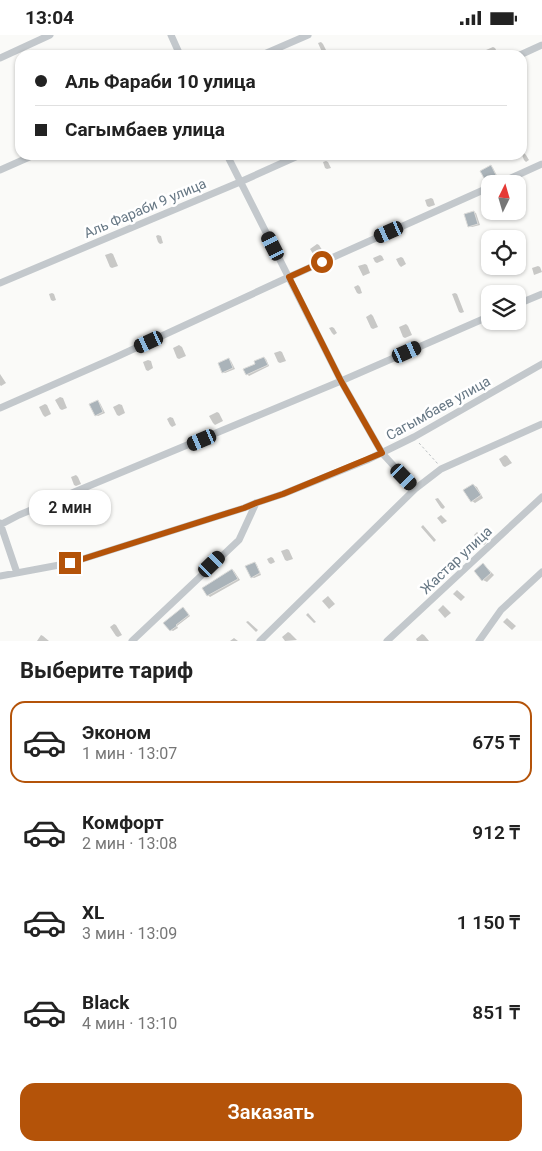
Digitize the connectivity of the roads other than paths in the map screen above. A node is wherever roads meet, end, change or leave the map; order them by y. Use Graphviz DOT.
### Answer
graph roads {
  1 [pos="50,35"];
  2 [pos="171,35"];
  3 [pos="308,35"];
  4 [pos="542,45"];
  5 [pos="17,50"];
  6 [pos="178,50"];
  7 [pos="274,50"];
  8 [pos="15,51"];
  9 [pos="527,52"];
  10 [pos="0,58"];
  11 [pos="23,160"];
  12 [pos="229,160"];
  13 [pos="289,160"];
  14 [pos="542,164"];
  15 [pos="0,170"];
  16 [pos="518,175"];
  17 [pos="240,182"];
  18 [pos="481,191"];
  19 [pos="289,277"];
  20 [pos="0,283"];
  21 [pos="542,293"];
  22 [pos="526,300"];
  23 [pos="481,320"];
  24 [pos="542,364"];
  25 [pos="341,381"];
  26 [pos="0,408"];
  27 [pos="542,424"];
  28 [pos="382,453"];
  29 [pos="416,489"];
  30 [pos="542,497"];
  31 [pos="256,503"];
  32 [pos="0,524"];
  33 [pos="542,572"];
  34 [pos="17,573"];
  35 [pos="0,576"];
  36 [pos="132,641"];
  37 [pos="260,641"];
  38 [pos="387,641"];
  39 [pos="478,641"];
  1 -- 5 [label="street"];
  2 -- 6 [label="street"];
  3 -- 7 [label="street"];
  4 -- 9 [label="street"];
  8 -- 10 [label="street"];
  11 -- 15 [label="street"];
  12 -- 17 [label="street"];
  13 -- 17 [label="street, Аль Фараби 9 улица"];
  14 -- 16 [label="street"];
  17 -- 19 [label="street"];
  17 -- 20 [label="street, Аль Фараби 9 улица"];
  18 -- 19 [label="street"];
  19 -- 25 [label="street"];
  19 -- 26 [label="street"];
  21 -- 22 [label="street"];
  23 -- 25 [label="street"];
  24 -- 28 [label="street, Сагымбаев улица"];
  25 -- 28 [label="street"];
  25 -- 32 [label="street"];
  27 -- 29 [label="street"];
  28 -- 29 [label="street"];
  28 -- 31 [label="street, Сагымбаев улица"];
  29 -- 37 [label="street"];
  30 -- 38 [label="street, Жастар улица"];
  31 -- 34 [label="street, Сагымбаев улица"];
  31 -- 36 [label="street"];
  32 -- 34 [label="street"];
  33 -- 39 [label="street"];
  34 -- 35 [label="street, Сагымбаев улица"];
}
